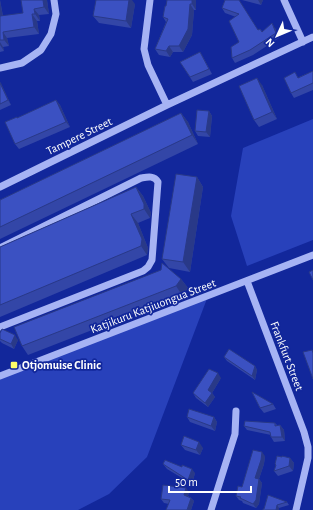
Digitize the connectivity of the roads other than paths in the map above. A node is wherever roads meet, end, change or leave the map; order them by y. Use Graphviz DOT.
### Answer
graph roads {
  1 [pos="54,0"];
  2 [pos="150,0"];
  3 [pos="284,0"];
  4 [pos="313,37"];
  5 [pos="303,42"];
  6 [pos="0,68"];
  7 [pos="167,105"];
  8 [pos="0,187"];
  9 [pos="0,248"];
  10 [pos="313,255"];
  11 [pos="247,282"];
  12 [pos="0,327"];
  13 [pos="0,376"];
  14 [pos="236,411"];
  15 [pos="211,510"];
  16 [pos="296,510"];
  1 -- 6 [label="street"];
  2 -- 7 [label="street"];
  3 -- 5 [label="street"];
  4 -- 5 [label="street, Tampere Street"];
  5 -- 7 [label="street, Tampere Street"];
  7 -- 8 [label="street, Tampere Street"];
  9 -- 12 [label="street"];
  10 -- 11 [label="street, Katjikuru Katjiuongua Street"];
  11 -- 13 [label="street, Katjikuru Katjiuongua Street"];
  11 -- 16 [label="street, Frankfurt Street"];
  14 -- 15 [label="street"];
}
